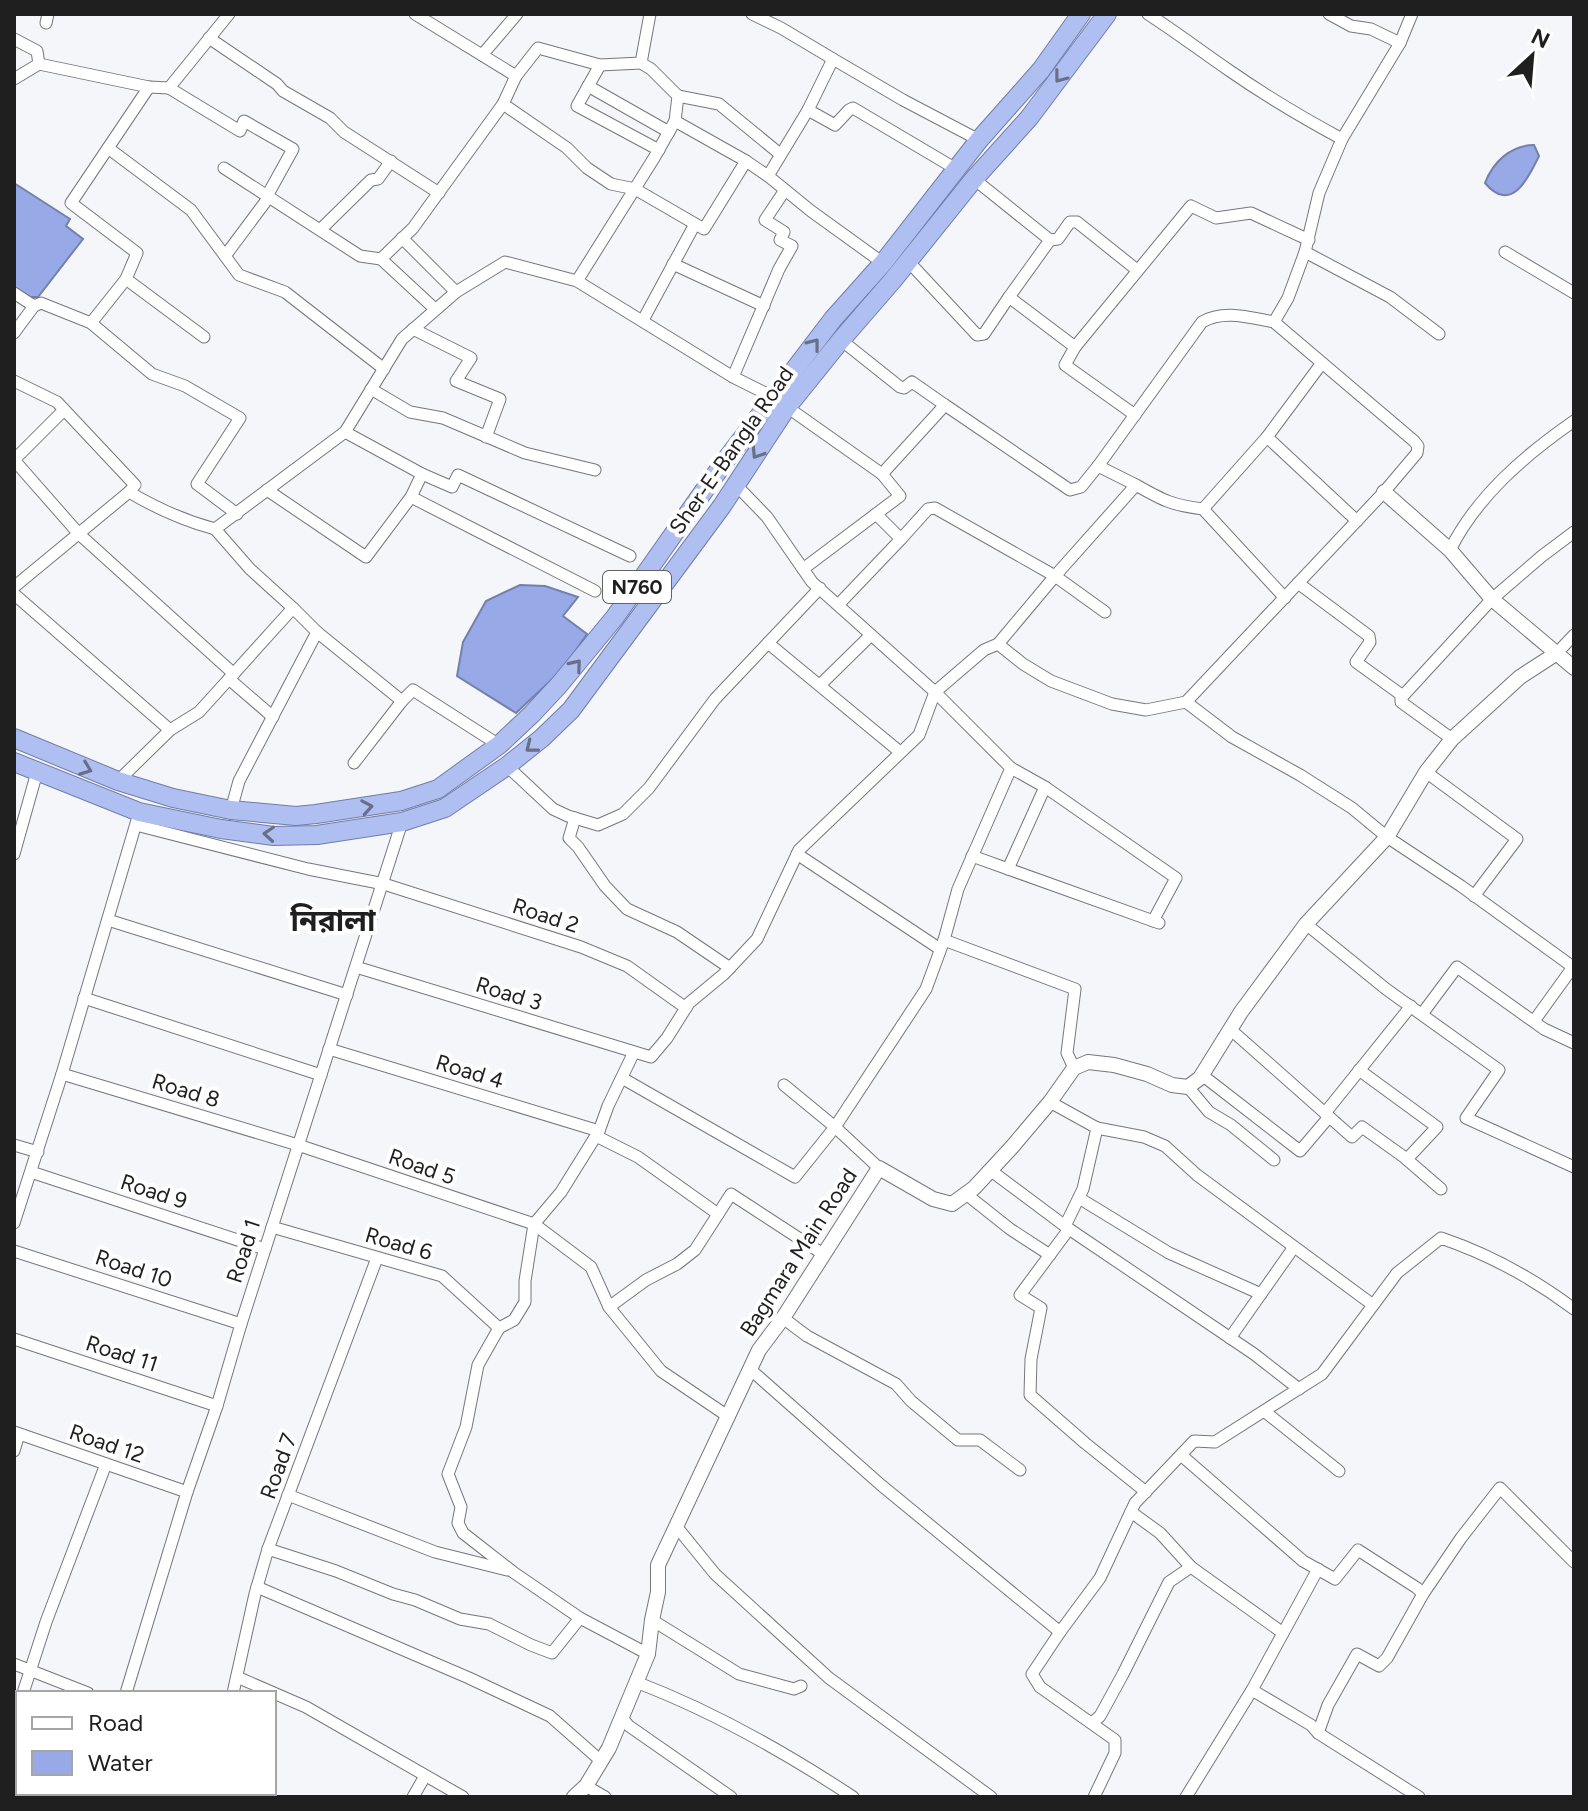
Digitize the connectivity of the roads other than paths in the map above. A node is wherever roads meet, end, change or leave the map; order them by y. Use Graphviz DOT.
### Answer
graph roads {
  1 [pos="229,14"];
  2 [pos="415,14"];
  3 [pos="517,14"];
  4 [pos="650,14"];
  5 [pos="752,14"];
  6 [pos="1081,14"];
  7 [pos="1107,14"];
  8 [pos="1148,14"];
  9 [pos="1329,14"];
  10 [pos="1412,14"];
  11 [pos="209,38"];
  12 [pos="14,39"];
  13 [pos="1400,43"];
  14 [pos="482,55"];
  15 [pos="833,59"];
  16 [pos="641,63"];
  17 [pos="39,64"];
  18 [pos="600,65"];
  19 [pos="516,76"];
  20 [pos="14,79"];
  21 [pos="588,86"];
  22 [pos="149,87"];
  23 [pos="169,88"];
  24 [pos="678,96"];
  25 [pos="503,104"];
  26 [pos="808,110"];
  27 [pos="672,126"];
  28 [pos="1342,139"];
  29 [pos="979,140"];
  30 [pos="108,148"];
  31 [pos="659,150"];
  32 [pos="780,154"];
  33 [pos="391,161"];
  34 [pos="746,161"];
  35 [pos="224,168"];
  36 [pos="956,169"];
  37 [pos="768,176"];
  38 [pos="974,179"];
  39 [pos="635,189"];
  40 [pos="785,190"];
  41 [pos="439,193"];
  42 [pos="268,196"];
  43 [pos="695,224"];
  44 [pos="320,230"];
  45 [pos="402,238"];
  46 [pos="1050,240"];
  47 [pos="1307,246"];
  48 [pos="1505,252"];
  49 [pos="225,256"];
  50 [pos="381,259"];
  51 [pos="908,261"];
  52 [pos="883,263"];
  53 [pos="673,264"];
  54 [pos="1137,270"];
  55 [pos="126,279"];
  56 [pos="577,281"];
  57 [pos="456,292"];
  58 [pos="14,293"];
  59 [pos="1574,293"];
  60 [pos="1009,297"];
  61 [pos="34,306"];
  62 [pos="764,306"];
  63 [pos="435,309"];
  64 [pos="643,320"];
  65 [pos="1274,322"];
  66 [pos="91,323"];
  67 [pos="413,329"];
  68 [pos="14,333"];
  69 [pos="1439,334"];
  70 [pos="204,337"];
  71 [pos="841,340"];
  72 [pos="1075,347"];
  73 [pos="1322,363"];
  74 [pos="384,369"];
  75 [pos="733,377"];
  76 [pos="14,381"];
  77 [pos="371,389"];
  78 [pos="780,402"];
  79 [pos="945,405"];
  80 [pos="64,410"];
  81 [pos="1135,415"];
  82 [pos="1574,421"];
  83 [pos="345,432"];
  84 [pos="486,437"];
  85 [pos="1267,437"];
  86 [pos="14,460"];
  87 [pos="1098,466"];
  88 [pos="595,470"];
  89 [pos="422,474"];
  90 [pos="882,474"];
  91 [pos="736,485"];
  92 [pos="1136,485"];
  93 [pos="267,490"];
  94 [pos="129,492"];
  95 [pos="1384,492"];
  96 [pos="703,493"];
  97 [pos="411,497"];
  98 [pos="722,506"];
  99 [pos="1203,509"];
  100 [pos="237,514"];
  101 [pos="876,514"];
  102 [pos="1357,521"];
  103 [pos="215,529"];
  104 [pos="1574,532"];
  105 [pos="79,534"];
  106 [pos="901,539"];
  107 [pos="1450,550"];
  108 [pos="630,556"];
  109 [pos="803,569"];
  110 [pos="1055,576"];
  111 [pos="1298,583"];
  112 [pos="14,587"];
  113 [pos="820,588"];
  114 [pos="595,591"];
  115 [pos="14,594"];
  116 [pos="1285,598"];
  117 [pos="1492,599"];
  118 [pos="838,605"];
  119 [pos="293,608"];
  120 [pos="1105,612"];
  121 [pos="615,617"];
  122 [pos="631,629"];
  123 [pos="317,632"];
  124 [pos="871,635"];
  125 [pos="1574,635"];
  126 [pos="768,643"];
  127 [pos="998,644"];
  128 [pos="1557,653"];
  129 [pos="1574,668"];
  130 [pos="232,676"];
  131 [pos="820,685"];
  132 [pos="935,692"];
  133 [pos="1403,696"];
  134 [pos="402,701"];
  135 [pos="1186,702"];
  136 [pos="273,717"];
  137 [pos="170,730"];
  138 [pos="14,738"];
  139 [pos="1452,739"];
  140 [pos="499,745"];
  141 [pos="900,752"];
  142 [pos="14,762"];
  143 [pos="354,763"];
  144 [pos="507,766"];
  145 [pos="1011,768"];
  146 [pos="37,772"];
  147 [pos="1426,772"];
  148 [pos="118,781"];
  149 [pos="1045,787"];
  150 [pos="231,810"];
  151 [pos="316,814"];
  152 [pos="138,818"];
  153 [pos="575,818"];
  154 [pos="402,822"];
  155 [pos="317,835"];
  156 [pos="1387,837"];
  157 [pos="14,854"];
  158 [pos="797,854"];
  159 [pos="972,856"];
  160 [pos="1008,869"];
  161 [pos="384,884"];
  162 [pos="1474,896"];
  163 [pos="108,920"];
  164 [pos="1306,924"];
  165 [pos="942,944"];
  166 [pos="356,967"];
  167 [pos="1574,967"];
  168 [pos="730,968"];
  169 [pos="347,995"];
  170 [pos="84,998"];
  171 [pos="1411,1006"];
  172 [pos="686,1008"];
  173 [pos="1422,1014"];
  174 [pos="1534,1021"];
  175 [pos="1230,1029"];
  176 [pos="1574,1043"];
  177 [pos="329,1049"];
  178 [pos="634,1052"];
  179 [pos="1074,1068"];
  180 [pos="1359,1070"];
  181 [pos="62,1074"];
  182 [pos="321,1075"];
  183 [pos="1202,1075"];
  184 [pos="622,1078"];
  185 [pos="784,1085"];
  186 [pos="1188,1087"];
  187 [pos="1050,1102"];
  188 [pos="1327,1115"];
  189 [pos="835,1127"];
  190 [pos="1097,1128"];
  191 [pos="598,1134"];
  192 [pos="14,1145"];
  193 [pos="298,1145"];
  194 [pos="38,1152"];
  195 [pos="1407,1159"];
  196 [pos="1274,1160"];
  197 [pos="1574,1167"];
  198 [pos="879,1168"];
  199 [pos="990,1170"];
  200 [pos="31,1172"];
  201 [pos="1441,1189"];
  202 [pos="966,1194"];
  203 [pos="1079,1198"];
  204 [pos="718,1214"];
  205 [pos="14,1223"];
  206 [pos="534,1224"];
  207 [pos="272,1227"];
  208 [pos="1067,1227"];
  209 [pos="1294,1247"];
  210 [pos="265,1249"];
  211 [pos="14,1251"];
  212 [pos="823,1254"];
  213 [pos="1050,1255"];
  214 [pos="377,1258"];
  215 [pos="1261,1294"];
  216 [pos="1373,1305"];
  217 [pos="609,1307"];
  218 [pos="1574,1309"];
  219 [pos="783,1318"];
  220 [pos="241,1324"];
  221 [pos="499,1328"];
  222 [pos="1230,1338"];
  223 [pos="14,1339"];
  224 [pos="751,1370"];
  225 [pos="1299,1389"];
  226 [pos="217,1406"];
  227 [pos="1264,1411"];
  228 [pos="729,1417"];
  229 [pos="17,1433"];
  230 [pos="14,1451"];
  231 [pos="1181,1455"];
  232 [pos="106,1464"];
  233 [pos="1020,1470"];
  234 [pos="1339,1471"];
  235 [pos="187,1492"];
  236 [pos="1146,1492"];
  237 [pos="288,1495"];
  238 [pos="1131,1512"];
  239 [pos="676,1526"];
  240 [pos="268,1549"];
  241 [pos="1574,1562"];
  242 [pos="1191,1567"];
  243 [pos="1318,1569"];
  244 [pos="513,1572"];
  245 [pos="257,1587"];
  246 [pos="1423,1594"];
  247 [pos="580,1618"];
  248 [pos="652,1620"];
  249 [pos="1060,1632"];
  250 [pos="1283,1633"];
  251 [pos="648,1654"];
  252 [pos="14,1664"];
  253 [pos="29,1670"];
  254 [pos="237,1677"];
  255 [pos="636,1682"];
  256 [pos="801,1686"];
  257 [pos="1252,1690"];
  258 [pos="24,1691"];
  259 [pos="83,1691"];
  260 [pos="127,1691"];
  261 [pos="234,1691"];
  262 [pos="269,1691"];
  263 [pos="276,1694"];
  264 [pos="622,1718"];
  265 [pos="1092,1723"];
  266 [pos="1318,1733"];
  267 [pos="601,1761"];
  268 [pos="425,1776"];
  269 [pos="586,1786"];
  270 [pos="413,1797"];
  271 [pos="463,1797"];
  272 [pos="574,1797"];
  273 [pos="605,1797"];
  274 [pos="731,1797"];
  275 [pos="853,1797"];
  276 [pos="991,1797"];
  277 [pos="1094,1797"];
  278 [pos="1186,1797"];
  279 [pos="1419,1797"];
  1 -- 11 [label="street"];
  2 -- 14 [label="street"];
  3 -- 14 [label="street"];
  4 -- 16 [label="street"];
  5 -- 15 [label="street"];
  6 -- 29 [label="highway, Sher-E-Bangla Road / N760"];
  7 -- 38 [label="highway, Sher-E-Bangla Road / N760, one-way"];
  8 -- 28 [label="street"];
  9 -- 13 [label="street"];
  10 -- 13 [label="street"];
  11 -- 23 [label="street"];
  11 -- 33 [label="street"];
  12 -- 17 [label="street"];
  13 -- 28 [label="street"];
  14 -- 19 [label="street"];
  15 -- 26 [label="street"];
  15 -- 29 [label="street"];
  16 -- 18 [label="street"];
  16 -- 24 [label="street"];
  17 -- 20 [label="street"];
  17 -- 22 [label="street"];
  18 -- 19 [label="street"];
  18 -- 21 [label="street"];
  19 -- 25 [label="street"];
  21 -- 27 [label="street"];
  21 -- 31 [label="street"];
  22 -- 23 [label="street"];
  22 -- 30 [label="street"];
  23 -- 42 [label="street"];
  24 -- 27 [label="street"];
  24 -- 32 [label="street"];
  25 -- 39 [label="street"];
  25 -- 41 [label="street"];
  26 -- 32 [label="street"];
  26 -- 36 [label="street"];
  27 -- 31 [label="street"];
  27 -- 34 [label="street"];
  28 -- 47 [label="street"];
  29 -- 36 [label="highway, Sher-E-Bangla Road / N760"];
  30 -- 49 [label="street"];
  30 -- 55 [label="street"];
  31 -- 39 [label="street"];
  32 -- 37 [label="street"];
  33 -- 41 [label="street"];
  33 -- 44 [label="street"];
  34 -- 37 [label="street"];
  34 -- 43 [label="street"];
  35 -- 42 [label="street"];
  36 -- 52 [label="highway, Sher-E-Bangla Road / N760"];
  37 -- 40 [label="street"];
  38 -- 46 [label="street"];
  38 -- 51 [label="highway, Sher-E-Bangla Road / N760"];
  39 -- 43 [label="street"];
  39 -- 56 [label="street"];
  40 -- 52 [label="street"];
  40 -- 62 [label="street"];
  41 -- 45 [label="street"];
  42 -- 44 [label="street"];
  42 -- 49 [label="street"];
  43 -- 53 [label="street"];
  44 -- 50 [label="street"];
  45 -- 50 [label="street"];
  45 -- 57 [label="street"];
  46 -- 54 [label="street"];
  46 -- 60 [label="street"];
  47 -- 54 [label="street"];
  47 -- 65 [label="street"];
  47 -- 69 [label="street"];
  48 -- 59 [label="street"];
  49 -- 74 [label="street"];
  50 -- 63 [label="street"];
  51 -- 60 [label="street"];
  51 -- 71 [label="highway, Sher-E-Bangla Road / N760"];
  78 -- 52 [label="highway, Sher-E-Bangla Road / N760, one-way"];
  53 -- 62 [label="street"];
  53 -- 64 [label="street"];
  54 -- 72 [label="street"];
  55 -- 66 [label="street"];
  55 -- 70 [label="street"];
  56 -- 57 [label="street"];
  56 -- 64 [label="street"];
  57 -- 63 [label="street"];
  58 -- 61 [label="street"];
  60 -- 72 [label="street"];
  61 -- 66 [label="street"];
  61 -- 68 [label="street"];
  62 -- 75 [label="street"];
  63 -- 67 [label="street"];
  64 -- 75 [label="street"];
  65 -- 73 [label="street"];
  65 -- 81 [label="street"];
  66 -- 100 [label="street"];
  67 -- 74 [label="street"];
  67 -- 84 [label="street"];
  71 -- 78 [label="highway, Sher-E-Bangla Road / N760"];
  71 -- 79 [label="street"];
  72 -- 81 [label="street"];
  73 -- 85 [label="street"];
  73 -- 95 [label="street"];
  74 -- 77 [label="street"];
  75 -- 78 [label="street"];
  76 -- 80 [label="street"];
  77 -- 83 [label="street"];
  77 -- 84 [label="street"];
  78 -- 90 [label="street"];
  78 -- 91 [label="highway, Sher-E-Bangla Road / N760, one-way"];
  78 -- 96 [label="highway, Sher-E-Bangla Road / N760"];
  79 -- 87 [label="street"];
  79 -- 90 [label="street"];
  80 -- 86 [label="street"];
  80 -- 94 [label="street"];
  81 -- 87 [label="street"];
  82 -- 107 [label="street"];
  83 -- 89 [label="street"];
  83 -- 93 [label="street"];
  84 -- 88 [label="street"];
  85 -- 99 [label="street"];
  85 -- 102 [label="street"];
  86 -- 105 [label="street"];
  87 -- 92 [label="street"];
  89 -- 97 [label="street"];
  89 -- 108 [label="street"];
  90 -- 101 [label="street"];
  91 -- 98 [label="highway, Sher-E-Bangla Road / N760"];
  91 -- 109 [label="street"];
  92 -- 99 [label="street"];
  92 -- 110 [label="street"];
  93 -- 97 [label="street"];
  93 -- 100 [label="street"];
  94 -- 103 [label="street"];
  94 -- 105 [label="street"];
  95 -- 102 [label="street"];
  95 -- 107 [label="street"];
  96 -- 98 [label="highway"];
  96 -- 121 [label="highway, Sher-E-Bangla Road / N760"];
  97 -- 114 [label="street"];
  98 -- 122 [label="highway, Sher-E-Bangla Road / N760"];
  99 -- 116 [label="street"];
  100 -- 103 [label="street"];
  101 -- 106 [label="street"];
  101 -- 109 [label="street"];
  102 -- 111 [label="street"];
  103 -- 119 [label="street"];
  104 -- 117 [label="street"];
  105 -- 112 [label="street"];
  105 -- 130 [label="street"];
  106 -- 110 [label="street"];
  106 -- 118 [label="street"];
  107 -- 117 [label="street"];
  109 -- 113 [label="street"];
  110 -- 120 [label="street"];
  110 -- 127 [label="street"];
  111 -- 116 [label="street"];
  111 -- 133 [label="street"];
  113 -- 118 [label="street"];
  113 -- 126 [label="street"];
  115 -- 137 [label="street"];
  116 -- 135 [label="street"];
  117 -- 128 [label="street"];
  117 -- 133 [label="street"];
  118 -- 124 [label="street"];
  119 -- 123 [label="street"];
  119 -- 130 [label="street"];
  121 -- 122 [label="highway"];
  140 -- 121 [label="highway, Sher-E-Bangla Road / N760, one-way"];
  122 -- 144 [label="highway, Sher-E-Bangla Road / N760, one-way"];
  123 -- 134 [label="street"];
  123 -- 136 [label="street"];
  124 -- 131 [label="street"];
  124 -- 132 [label="street"];
  125 -- 128 [label="street"];
  126 -- 131 [label="street"];
  126 -- 153 [label="street"];
  127 -- 132 [label="street"];
  127 -- 135 [label="street"];
  128 -- 129 [label="street"];
  128 -- 139 [label="street"];
  130 -- 136 [label="street"];
  130 -- 137 [label="street"];
  131 -- 141 [label="street"];
  132 -- 141 [label="street"];
  132 -- 145 [label="street"];
  133 -- 139 [label="street"];
  134 -- 140 [label="street"];
  134 -- 143 [label="street"];
  135 -- 156 [label="street"];
  136 -- 150 [label="street"];
  137 -- 148 [label="street"];
  138 -- 148 [label="highway, Sher-E-Bangla Road / N760, one-way"];
  139 -- 147 [label="street"];
  151 -- 140 [label="highway, Sher-E-Bangla Road / N760, one-way"];
  141 -- 158 [label="street"];
  142 -- 146 [label="highway, Sher-E-Bangla Road / N760"];
  144 -- 153 [label="street"];
  144 -- 154 [label="highway, Sher-E-Bangla Road / N760"];
  145 -- 149 [label="street"];
  145 -- 159 [label="street"];
  146 -- 152 [label="highway, Sher-E-Bangla Road / N760"];
  146 -- 157 [label="street"];
  147 -- 156 [label="street"];
  147 -- 162 [label="street"];
  148 -- 150 [label="highway, Sher-E-Bangla Road / N760"];
  149 -- 160 [label="street"];
  149 -- 160 [label="street"];
  150 -- 151 [label="highway, Sher-E-Bangla Road / N760"];
  151 -- 155 [label="highway"];
  155 -- 152 [label="highway, Sher-E-Bangla Road / N760, one-way"];
  152 -- 161 [label="street, Road 2"];
  152 -- 163 [label="street"];
  153 -- 168 [label="street"];
  154 -- 155 [label="highway, Sher-E-Bangla Road / N760"];
  154 -- 161 [label="street, Road 1"];
  156 -- 162 [label="street"];
  156 -- 164 [label="street"];
  158 -- 165 [label="street"];
  158 -- 168 [label="street"];
  159 -- 160 [label="street"];
  159 -- 165 [label="street"];
  161 -- 166 [label="street, Road 1"];
  161 -- 172 [label="street, Road 2"];
  162 -- 167 [label="street"];
  163 -- 169 [label="street"];
  163 -- 170 [label="street"];
  164 -- 171 [label="street"];
  164 -- 175 [label="street"];
  165 -- 179 [label="street"];
  165 -- 189 [label="street"];
  166 -- 169 [label="street, Road 1"];
  166 -- 178 [label="street, Road 3"];
  167 -- 174 [label="street"];
  168 -- 172 [label="street"];
  169 -- 177 [label="street, Road 1"];
  170 -- 181 [label="street"];
  170 -- 182 [label="street"];
  171 -- 173 [label="street"];
  171 -- 180 [label="street"];
  172 -- 178 [label="street, Road 3"];
  173 -- 174 [label="street"];
  173 -- 197 [label="street"];
  174 -- 176 [label="street"];
  175 -- 183 [label="street"];
  175 -- 188 [label="street"];
  177 -- 182 [label="street, Road 1"];
  177 -- 191 [label="street, Road 4"];
  178 -- 184 [label="street"];
  179 -- 186 [label="street"];
  179 -- 187 [label="street"];
  180 -- 188 [label="street"];
  180 -- 195 [label="street"];
  181 -- 193 [label="street, Road 8"];
  181 -- 194 [label="street"];
  182 -- 193 [label="street, Road 1"];
  183 -- 186 [label="street"];
  183 -- 188 [label="street"];
  184 -- 189 [label="street"];
  184 -- 191 [label="street"];
  185 -- 189 [label="street"];
  186 -- 196 [label="street"];
  187 -- 190 [label="street"];
  187 -- 199 [label="street"];
  188 -- 195 [label="street"];
  189 -- 198 [label="street"];
  190 -- 203 [label="street"];
  190 -- 209 [label="street"];
  191 -- 204 [label="street, Road 4"];
  191 -- 206 [label="street"];
  192 -- 194 [label="street"];
  193 -- 206 [label="street, Road 5"];
  193 -- 207 [label="street, Road 1"];
  194 -- 200 [label="street"];
  195 -- 201 [label="street"];
  198 -- 202 [label="street, Bagmara Main Road"];
  198 -- 212 [label="street, Bagmara Main Road"];
  199 -- 202 [label="street"];
  199 -- 208 [label="street"];
  200 -- 205 [label="street"];
  200 -- 210 [label="street, Road 9"];
  202 -- 213 [label="street"];
  203 -- 208 [label="street"];
  203 -- 215 [label="street"];
  204 -- 212 [label="street"];
  204 -- 217 [label="street"];
  206 -- 217 [label="street, Road 5"];
  206 -- 221 [label="street"];
  207 -- 210 [label="street, Road 1"];
  207 -- 214 [label="street, Road 6"];
  208 -- 213 [label="street"];
  208 -- 222 [label="street"];
  209 -- 215 [label="street"];
  209 -- 216 [label="street"];
  210 -- 220 [label="street, Road 1"];
  211 -- 220 [label="street, Road 10"];
  212 -- 219 [label="street, Bagmara Main Road"];
  213 -- 236 [label="street"];
  214 -- 221 [label="street, Road 6"];
  214 -- 237 [label="street, Road 7"];
  215 -- 222 [label="street"];
  216 -- 218 [label="street"];
  216 -- 225 [label="street"];
  217 -- 228 [label="street, Road 5"];
  219 -- 224 [label="street, Bagmara Main Road"];
  219 -- 233 [label="street"];
  220 -- 226 [label="street, Road 1"];
  221 -- 244 [label="street"];
  222 -- 225 [label="street"];
  223 -- 226 [label="street, Road 11"];
  224 -- 228 [label="street, Bagmara Main Road"];
  224 -- 249 [label="street"];
  225 -- 227 [label="street"];
  226 -- 235 [label="street, Road 1"];
  227 -- 231 [label="street"];
  227 -- 234 [label="street"];
  228 -- 239 [label="street, Bagmara Main Road"];
  229 -- 230 [label="street"];
  229 -- 232 [label="street, Road 12"];
  231 -- 236 [label="street"];
  231 -- 243 [label="street"];
  232 -- 235 [label="street, Road 12"];
  232 -- 253 [label="street"];
  235 -- 260 [label="street, Road 1"];
  236 -- 238 [label="street"];
  237 -- 240 [label="street, Road 7"];
  237 -- 244 [label="street"];
  238 -- 242 [label="street"];
  238 -- 249 [label="street"];
  239 -- 248 [label="street, Bagmara Main Road"];
  239 -- 276 [label="street"];
  240 -- 245 [label="street, Road 7"];
  240 -- 247 [label="street"];
  241 -- 246 [label="street"];
  242 -- 250 [label="street"];
  242 -- 265 [label="street"];
  243 -- 246 [label="street"];
  243 -- 250 [label="street"];
  244 -- 247 [label="street"];
  245 -- 254 [label="street, Road 7"];
  245 -- 267 [label="street"];
  246 -- 266 [label="street"];
  247 -- 251 [label="street"];
  248 -- 251 [label="street, Bagmara Main Road"];
  248 -- 256 [label="street"];
  249 -- 265 [label="street"];
  250 -- 257 [label="street"];
  251 -- 255 [label="street, Bagmara Main Road"];
  252 -- 253 [label="street"];
  253 -- 258 [label="street"];
  253 -- 259 [label="street"];
  254 -- 261 [label="street, Road 7"];
  254 -- 262 [label="street"];
  255 -- 264 [label="street, Bagmara Main Road"];
  255 -- 275 [label="street"];
  257 -- 266 [label="street"];
  257 -- 278 [label="street"];
  263 -- 268 [label="street"];
  264 -- 267 [label="street, Bagmara Main Road"];
  264 -- 274 [label="street"];
  265 -- 277 [label="street"];
  266 -- 279 [label="street"];
  267 -- 269 [label="street, Bagmara Main Road"];
  268 -- 270 [label="street"];
  268 -- 271 [label="street"];
  269 -- 272 [label="street, Bagmara Main Road"];
  269 -- 273 [label="street"];
}
